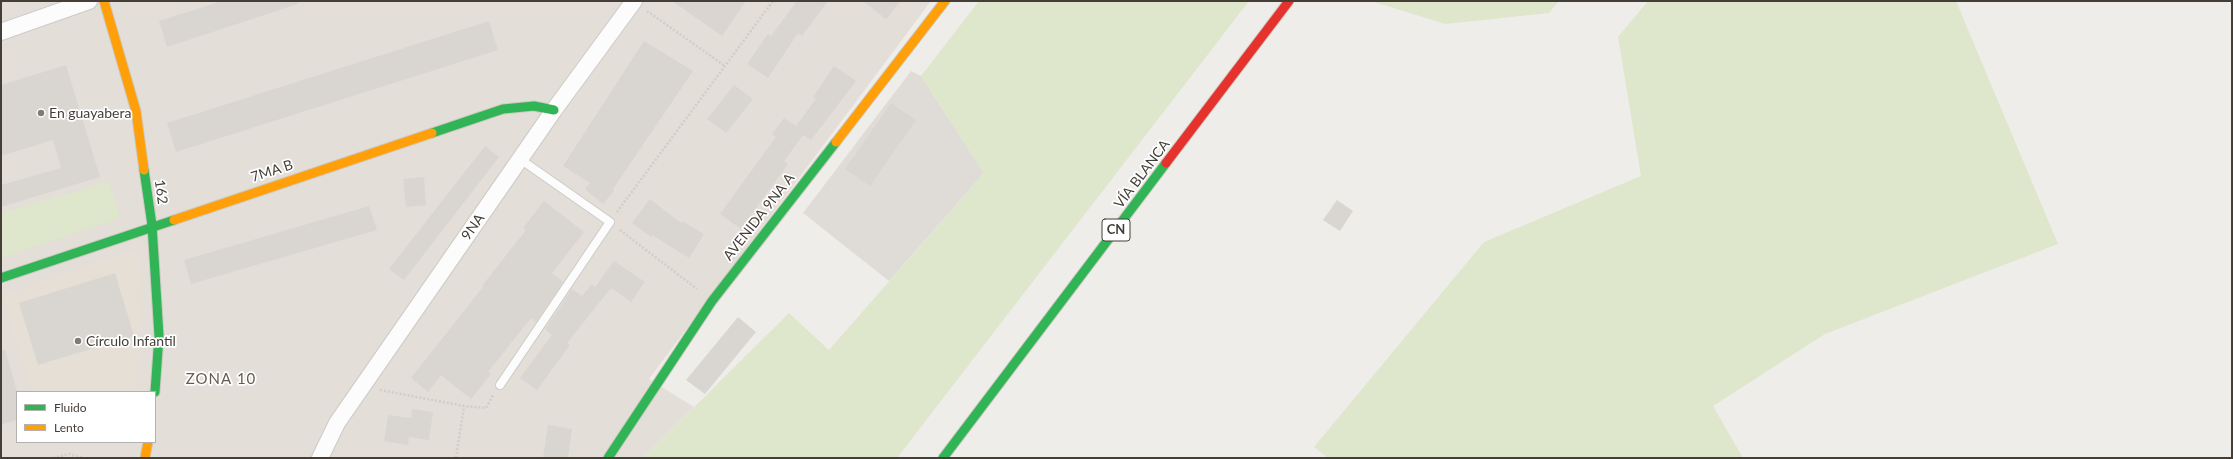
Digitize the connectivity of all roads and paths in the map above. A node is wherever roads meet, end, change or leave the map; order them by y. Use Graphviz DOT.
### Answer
graph roads {
  1 [pos="89,1"];
  2 [pos="104,1"];
  3 [pos="634,1"];
  4 [pos="773,1"];
  5 [pos="945,1"];
  6 [pos="1289,1"];
  7 [pos="1,32"];
  8 [pos="725,66"];
  9 [pos="554,110"];
  10 [pos="520,159"];
  11 [pos="610,222"];
  12 [pos="152,226"];
  13 [pos="1,278"];
  14 [pos="712,301"];
  15 [pos="500,385"];
  16 [pos="363,387"];
  17 [pos="155,391"];
  18 [pos="464,406"];
  19 [pos="148,443"];
  20 [pos="54,458"];
  21 [pos="83,458"];
  22 [pos="145,458"];
  23 [pos="320,458"];
  24 [pos="456,458"];
  25 [pos="608,458"];
  26 [pos="943,458"];
  1 -- 7 [label="street"];
  2 -- 12 [label="main road, 162"];
  3 -- 8 [label="path"];
  3 -- 9 [label="street, 9NA"];
  4 -- 8 [label="path"];
  5 -- 14 [label="main road, AVENIDA 9NA A"];
  6 -- 26 [label="main road, VÍA BLANCA / CN"];
  8 -- 11 [label="path"];
  9 -- 10 [label="street, 9NA"];
  9 -- 12 [label="main road, 7MA B"];
  10 -- 11 [label="lane"];
  10 -- 16 [label="street, 9NA"];
  11 -- 14 [label="path"];
  11 -- 15 [label="lane"];
  12 -- 13 [label="main road, 7MA B"];
  12 -- 17 [label="main road, 162"];
  14 -- 25 [label="main road, AVENIDA 9NA A"];
  15 -- 18 [label="path"];
  16 -- 18 [label="path"];
  16 -- 23 [label="street, 9NA"];
  18 -- 24 [label="path"];
  19 -- 22 [label="main road"];
  20 -- 21 [label="path"];
}
